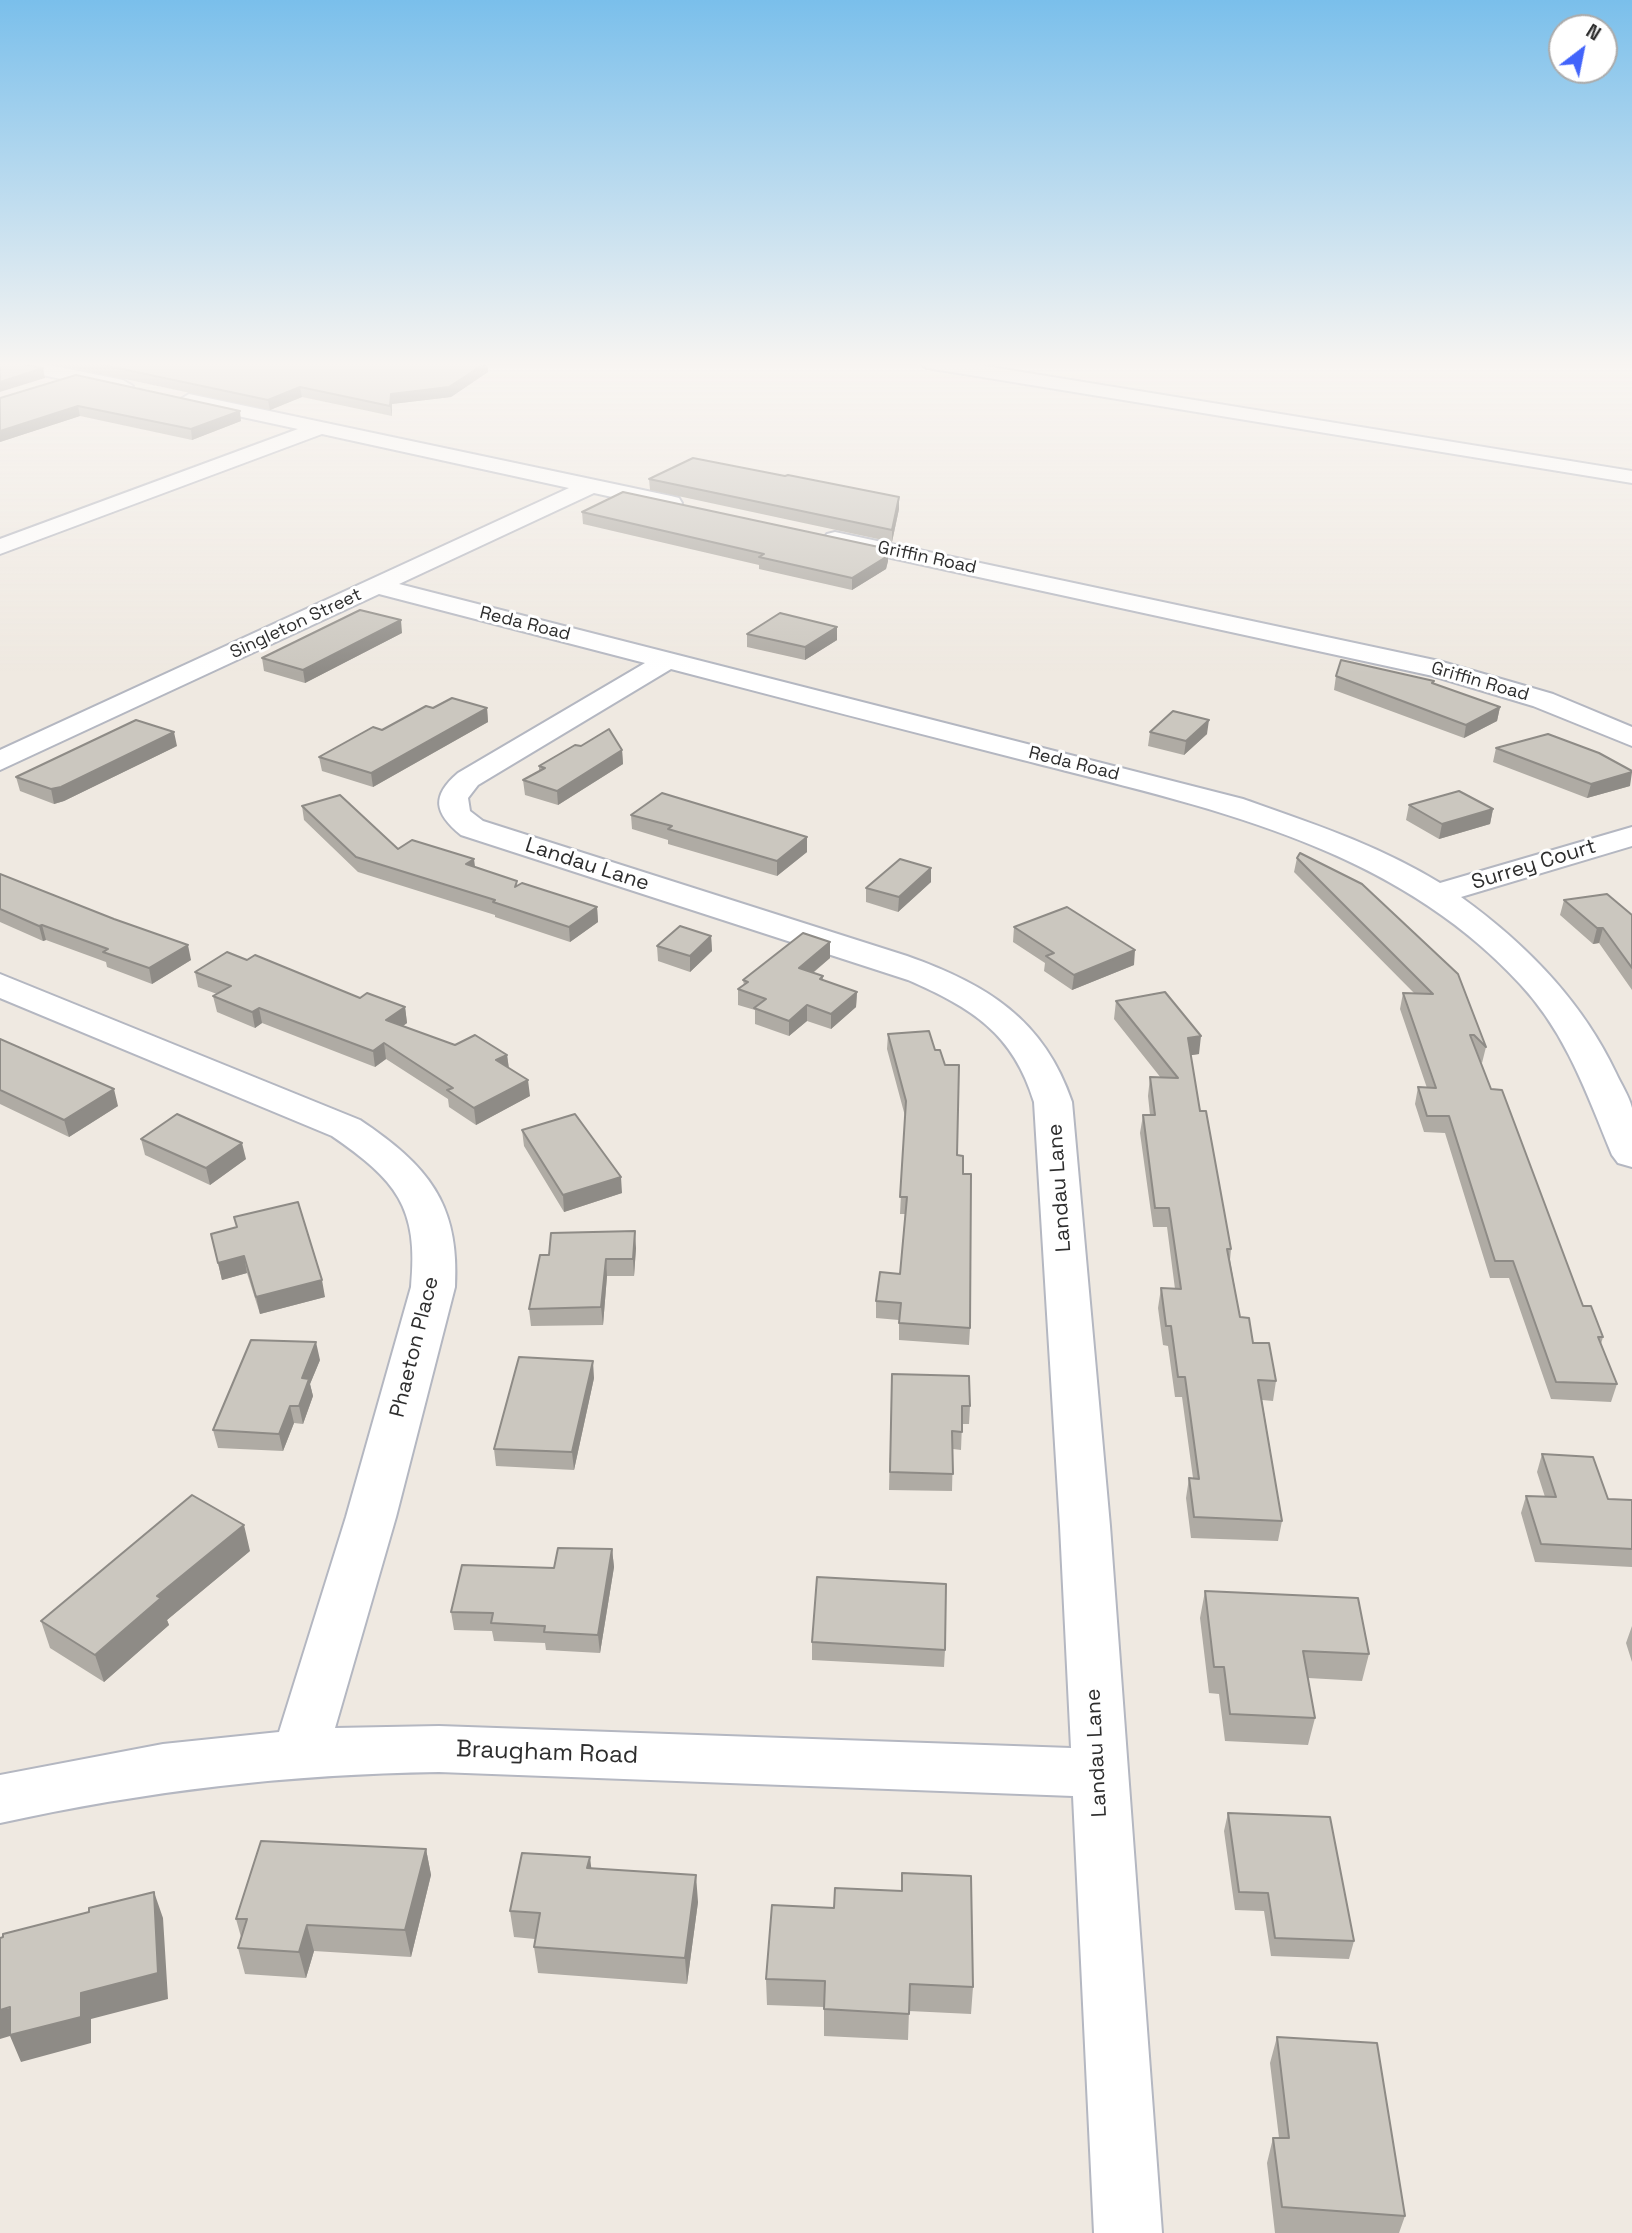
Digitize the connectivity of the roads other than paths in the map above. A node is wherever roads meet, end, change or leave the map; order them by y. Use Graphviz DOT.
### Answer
graph roads {
  1 [pos="217,466"];
  2 [pos="499,466"];
  3 [pos="1568,466"];
  4 [pos="1632,477"];
  5 [pos="591,486"];
  6 [pos="688,507"];
  7 [pos="809,533"];
  8 [pos="0,547"];
  9 [pos="377,586"];
  10 [pos="668,660"];
  11 [pos="1632,737"];
  12 [pos="0,761"];
  13 [pos="1632,836"];
  14 [pos="1435,895"];
  15 [pos="0,985"];
  16 [pos="1632,1155"];
  17 [pos="300,1753"];
  18 [pos="1098,1773"];
  19 [pos="0,1799"];
  20 [pos="1128,2233"];
  1 -- 8 [label="street"];
  2 -- 5 [label="street"];
  3 -- 4 [label="street"];
  5 -- 6 [label="street"];
  5 -- 9 [label="street, Singleton Street"];
  7 -- 11 [label="street, Griffin Road"];
  9 -- 10 [label="street, Reda Road"];
  9 -- 12 [label="street, Singleton Street"];
  10 -- 14 [label="street, Reda Road"];
  10 -- 18 [label="street, Landau Lane"];
  13 -- 14 [label="street, Surrey Court"];
  14 -- 16 [label="street, Reda Road"];
  15 -- 17 [label="street, Phaeton Place"];
  17 -- 18 [label="street, Braugham Road"];
  17 -- 19 [label="street, Braugham Road"];
  18 -- 20 [label="street, Landau Lane"];
}
